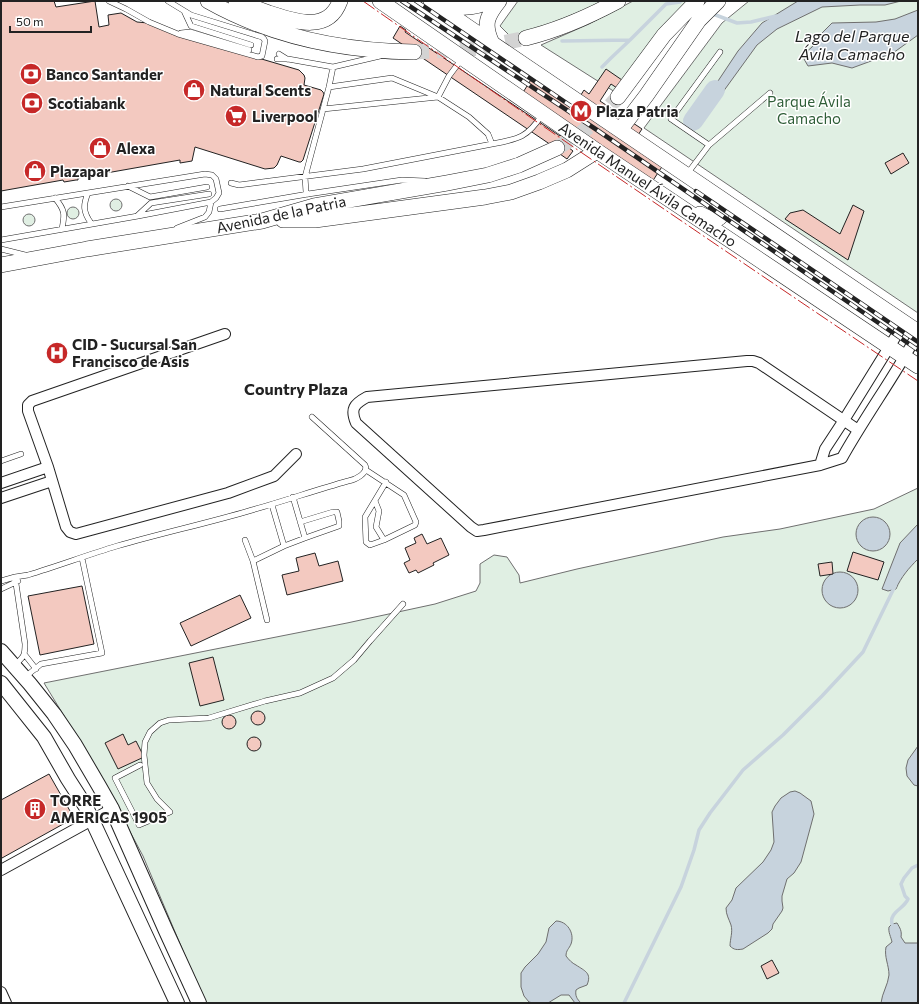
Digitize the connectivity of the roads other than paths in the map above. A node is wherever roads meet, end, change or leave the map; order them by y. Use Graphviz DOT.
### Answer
graph roads {
  1 [pos="109,1"];
  2 [pos="168,1"];
  3 [pos="208,1"];
  4 [pos="236,1"];
  5 [pos="340,1"];
  6 [pos="380,1"];
  7 [pos="432,1"];
  8 [pos="489,1"];
  9 [pos="499,1"];
  10 [pos="618,1"];
  11 [pos="697,1"];
  12 [pos="718,1"];
  13 [pos="184,11"];
  14 [pos="178,34"];
  15 [pos="526,38"];
  16 [pos="492,43"];
  17 [pos="398,52"];
  18 [pos="414,52"];
  19 [pos="720,52"];
  20 [pos="278,56"];
  21 [pos="461,58"];
  22 [pos="333,67"];
  23 [pos="329,87"];
  24 [pos="770,93"];
  25 [pos="438,97"];
  26 [pos="618,97"];
  27 [pos="323,109"];
  28 [pos="543,114"];
  29 [pos="620,130"];
  30 [pos="492,144"];
  31 [pos="709,145"];
  32 [pos="557,148"];
  33 [pos="597,151"];
  34 [pos="687,175"];
  35 [pos="305,176"];
  36 [pos="456,181"];
  37 [pos="231,183"];
  38 [pos="238,185"];
  39 [pos="128,186"];
  40 [pos="207,187"];
  41 [pos="232,190"];
  42 [pos="710,191"];
  43 [pos="88,193"];
  44 [pos="660,193"];
  45 [pos="209,194"];
  46 [pos="308,194"];
  47 [pos="55,198"];
  48 [pos="211,202"];
  49 [pos="1,207"];
  50 [pos="220,209"];
  51 [pos="138,216"];
  52 [pos="262,221"];
  53 [pos="91,223"];
  54 [pos="62,229"];
  55 [pos="154,238"];
  56 [pos="1,240"];
  57 [pos="1,249"];
  58 [pos="38,258"];
  59 [pos="1,266"];
  60 [pos="904,323"];
  61 [pos="918,333"];
  62 [pos="225,334"];
  63 [pos="890,346"];
  64 [pos="905,357"];
  65 [pos="918,366"];
  66 [pos="312,417"];
  67 [pos="844,420"];
  68 [pos="858,430"];
  69 [pos="21,454"];
  70 [pos="296,454"];
  71 [pos="1,461"];
  72 [pos="820,465"];
  73 [pos="48,467"];
  74 [pos="366,470"];
  75 [pos="52,481"];
  76 [pos="386,482"];
  77 [pos="1,483"];
  78 [pos="293,497"];
  79 [pos="1,498"];
  80 [pos="375,500"];
  81 [pos="272,505"];
  82 [pos="300,522"];
  83 [pos="305,538"];
  84 [pos="246,540"];
  85 [pos="384,540"];
  86 [pos="284,546"];
  87 [pos="82,558"];
  88 [pos="253,561"];
  89 [pos="16,580"];
  90 [pos="1,581"];
  91 [pos="1,589"];
  92 [pos="403,604"];
  93 [pos="267,620"];
  94 [pos="1,651"];
  95 [pos="25,655"];
  96 [pos="14,666"];
  97 [pos="30,673"];
  98 [pos="1,683"];
  99 [pos="140,765"];
  100 [pos="68,779"];
  101 [pos="103,794"];
  102 [pos="112,809"];
  103 [pos="92,820"];
  104 [pos="1,870"];
  105 [pos="1,992"];
  106 [pos="6,1003"];
  107 [pos="177,1003"];
  108 [pos="199,1003"];
  1 -- 14 [label="lane"];
  2 -- 13 [label="lane"];
  3 -- 17 [label="main road"];
  4 -- 5 [label="main road"];
  6 -- 21 [label="main road, Avenida Manuel Ávila Camacho"];
  7 -- 8 [label="main road"];
  7 -- 16 [label="main road, Avenida Manuel Ávila Camacho"];
  9 -- 16 [label="main road"];
  10 -- 15 [label="main road"];
  11 -- 26 [label="main road"];
  12 -- 29 [label="main road"];
  13 -- 14 [label="lane"];
  13 -- 14 [label="lane"];
  16 -- 29 [label="main road, Avenida Manuel Ávila Camacho"];
  17 -- 18 [label="main road"];
  17 -- 22 [label="lane"];
  19 -- 31 [label="lane"];
  20 -- 22 [label="lane"];
  21 -- 25 [label="lane"];
  21 -- 28 [label="main road, Avenida Manuel Ávila Camacho"];
  22 -- 23 [label="lane"];
  23 -- 25 [label="lane"];
  23 -- 27 [label="lane"];
  24 -- 31 [label="lane"];
  25 -- 27 [label="lane"];
  25 -- 30 [label="lane"];
  27 -- 35 [label="lane"];
  28 -- 30 [label="lane"];
  28 -- 33 [label="main road, Avenida Manuel Ávila Camacho"];
  29 -- 34 [label="main road, Avenida Manuel Ávila Camacho"];
  30 -- 35 [label="lane"];
  31 -- 34 [label="lane"];
  32 -- 36 [label="main road, Avenida de la Patria"];
  33 -- 44 [label="main road, Avenida Manuel Ávila Camacho"];
  33 -- 52 [label="main road"];
  34 -- 42 [label="main road, Avenida Manuel Ávila Camacho"];
  35 -- 38 [label="lane"];
  35 -- 46 [label="lane"];
  36 -- 46 [label="lane"];
  36 -- 52 [label="main road, Avenida de la Patria"];
  37 -- 38 [label="lane"];
  38 -- 41 [label="lane"];
  39 -- 40 [label="lane"];
  39 -- 43 [label="lane"];
  39 -- 48 [label="lane"];
  42 -- 44 [label="main road"];
  42 -- 60 [label="main road, Avenida Manuel Ávila Camacho"];
  43 -- 47 [label="lane"];
  43 -- 53 [label="lane"];
  44 -- 63 [label="main road, Avenida Manuel Ávila Camacho"];
  45 -- 51 [label="lane"];
  46 -- 50 [label="lane"];
  47 -- 49 [label="lane"];
  47 -- 54 [label="lane"];
  48 -- 51 [label="lane"];
  48 -- 55 [label="lane"];
  51 -- 53 [label="lane"];
  52 -- 55 [label="main road, Avenida de la Patria"];
  53 -- 54 [label="lane"];
  54 -- 56 [label="lane"];
  55 -- 58 [label="main road, Avenida de la Patria"];
  57 -- 58 [label="lane"];
  58 -- 59 [label="main road, Avenida de la Patria"];
  60 -- 61 [label="main road, Avenida Manuel Ávila Camacho"];
  60 -- 63 [label="street"];
  61 -- 64 [label="street"];
  62 -- 73 [label="street"];
  63 -- 64 [label="main road, Avenida Manuel Ávila Camacho"];
  63 -- 67 [label="street"];
  64 -- 65 [label="main road, Avenida Manuel Ávila Camacho"];
  64 -- 68 [label="street"];
  66 -- 74 [label="lane"];
  67 -- 68 [label="street"];
  67 -- 72 [label="street"];
  67 -- 72 [label="street"];
  68 -- 72 [label="street"];
  69 -- 71 [label="lane"];
  70 -- 75 [label="street"];
  73 -- 75 [label="street"];
  73 -- 77 [label="street"];
  74 -- 76 [label="lane"];
  74 -- 78 [label="lane"];
  75 -- 79 [label="street"];
  76 -- 80 [label="lane"];
  76 -- 85 [label="lane"];
  78 -- 81 [label="lane"];
  78 -- 82 [label="lane"];
  80 -- 85 [label="lane"];
  80 -- 85 [label="lane"];
  81 -- 86 [label="lane"];
  81 -- 87 [label="lane"];
  82 -- 83 [label="lane"];
  82 -- 83 [label="lane"];
  83 -- 86 [label="lane"];
  84 -- 88 [label="lane"];
  86 -- 88 [label="lane"];
  87 -- 89 [label="lane"];
  87 -- 97 [label="lane"];
  88 -- 93 [label="lane"];
  89 -- 90 [label="lane"];
  89 -- 91 [label="lane"];
  89 -- 95 [label="lane"];
  92 -- 99 [label="lane"];
  94 -- 96 [label="main road"];
  95 -- 96 [label="lane"];
  95 -- 97 [label="lane"];
  96 -- 97 [label="main road"];
  97 -- 101 [label="main road"];
  98 -- 100 [label="main road"];
  100 -- 101 [label="main road"];
  100 -- 103 [label="main road"];
  101 -- 102 [label="main road"];
  102 -- 103 [label="street"];
  102 -- 108 [label="main road"];
  103 -- 104 [label="street"];
  103 -- 107 [label="main road"];
  105 -- 106 [label="street"];
}
